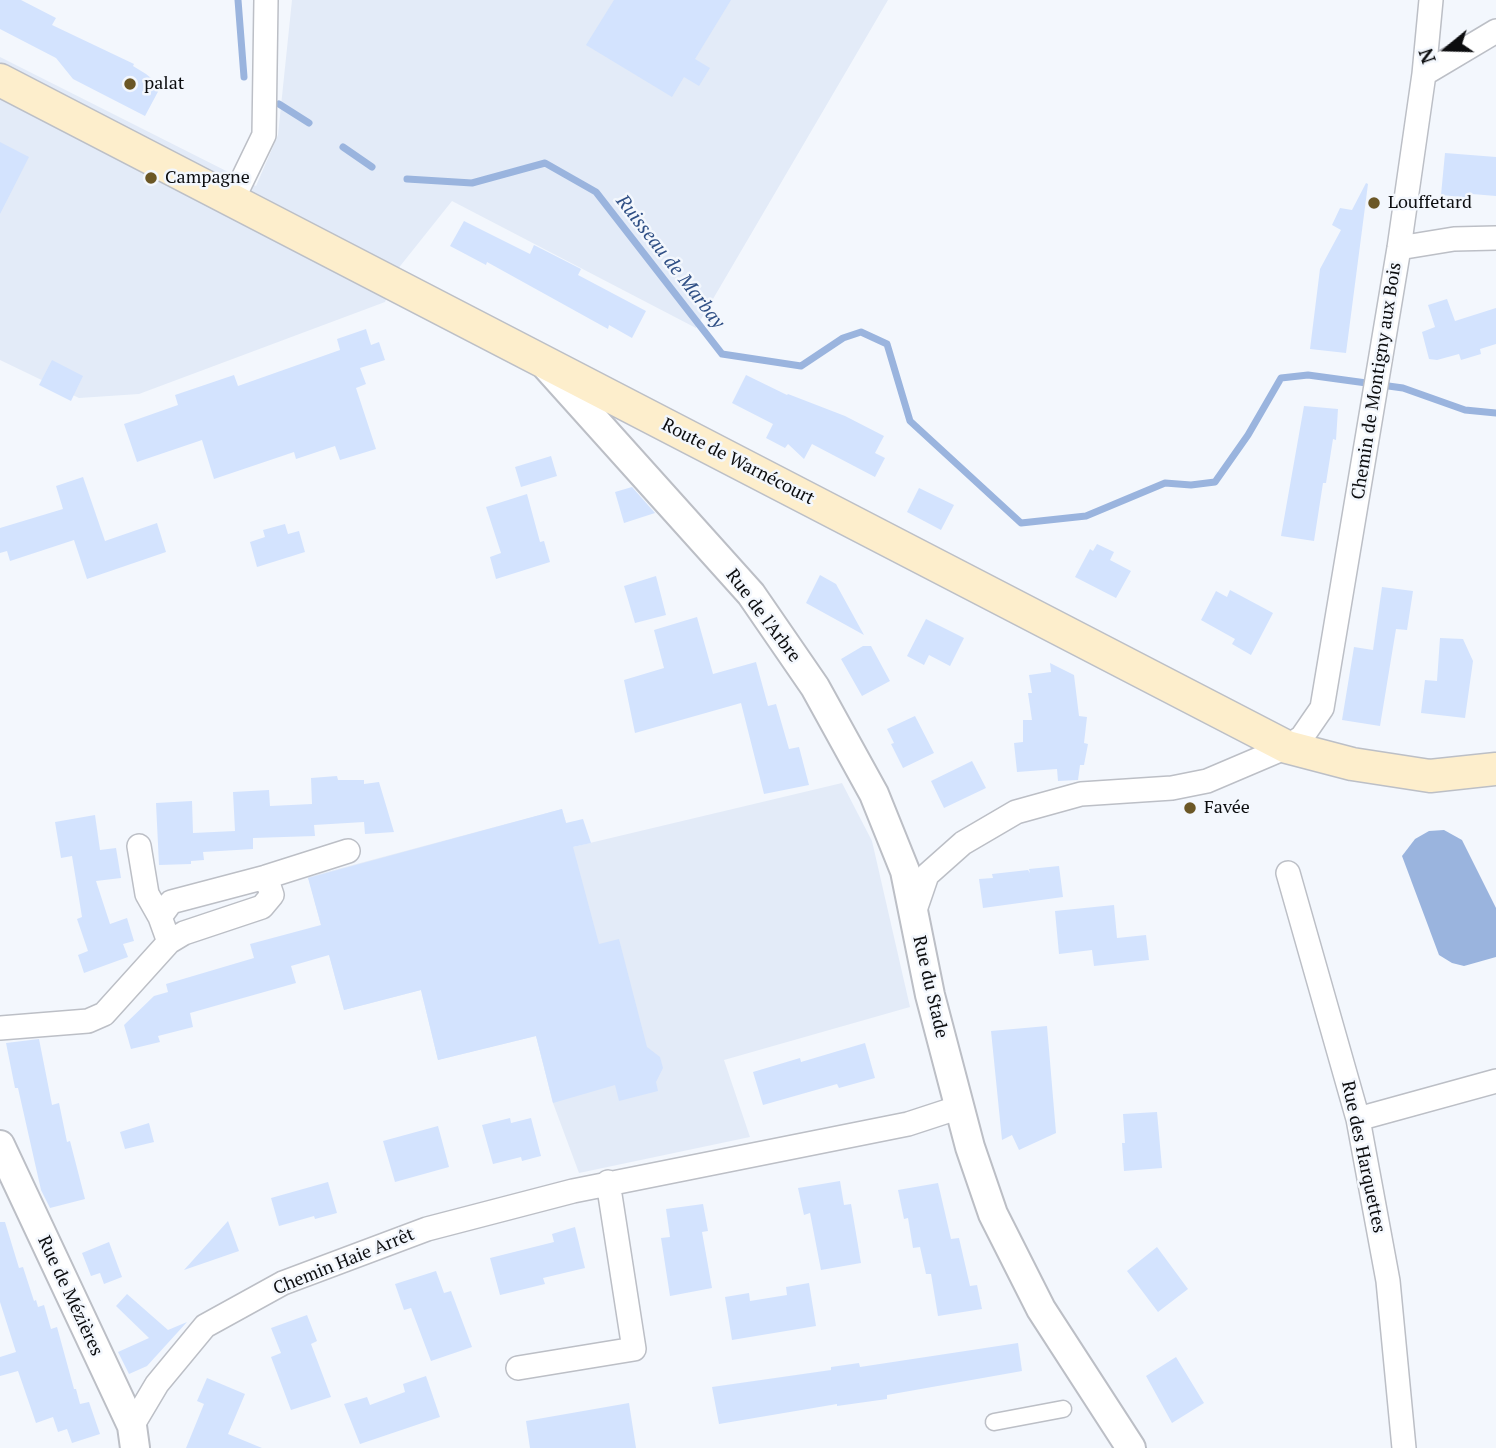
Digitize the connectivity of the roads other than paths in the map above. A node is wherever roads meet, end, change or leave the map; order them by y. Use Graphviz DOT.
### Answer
graph roads {
  1 [pos="266,0"];
  2 [pos="1431,0"];
  3 [pos="1496,31"];
  4 [pos="1424,74"];
  5 [pos="0,80"];
  6 [pos="232,201"];
  7 [pos="1496,238"];
  8 [pos="1399,248"];
  9 [pos="543,362"];
  10 [pos="1287,747"];
  11 [pos="1496,769"];
  12 [pos="139,846"];
  13 [pos="348,851"];
  14 [pos="1288,873"];
  15 [pos="266,877"];
  16 [pos="914,913"];
  17 [pos="160,917"];
  18 [pos="169,942"];
  19 [pos="0,1028"];
  20 [pos="1496,1081"];
  21 [pos="960,1107"];
  22 [pos="1358,1119"];
  23 [pos="0,1145"];
  24 [pos="608,1182"];
  25 [pos="518,1368"];
  26 [pos="1063,1409"];
  27 [pos="994,1422"];
  28 [pos="134,1437"];
  29 [pos="1131,1448"];
  30 [pos="1404,1448"];
  1 -- 6 [label="street"];
  2 -- 4 [label="street, Chemin de Montigny aux Bois"];
  3 -- 4 [label="street"];
  4 -- 8 [label="street, Chemin de Montigny aux Bois"];
  5 -- 6 [label="main road, Route de Warnécourt"];
  6 -- 9 [label="main road, Route de Warnécourt"];
  7 -- 8 [label="street"];
  8 -- 10 [label="street, Chemin de Montigny aux Bois"];
  9 -- 10 [label="main road, Route de Warnécourt"];
  9 -- 16 [label="street, Rue de l'Arbre"];
  10 -- 11 [label="main road, Route de Warnécourt"];
  10 -- 16 [label="street, Rue du Stade"];
  12 -- 17 [label="street"];
  13 -- 15 [label="street"];
  14 -- 22 [label="street, Rue des Harquettes"];
  15 -- 17 [label="street"];
  15 -- 18 [label="street"];
  16 -- 21 [label="street, Rue du Stade"];
  17 -- 18 [label="street"];
  18 -- 19 [label="street"];
  20 -- 22 [label="street"];
  21 -- 24 [label="street, Chemin Haie Arrêt"];
  21 -- 29 [label="street, Rue du Stade"];
  22 -- 30 [label="street, Rue des Harquettes"];
  23 -- 28 [label="street, Rue de Mézières"];
  24 -- 25 [label="street"];
  24 -- 28 [label="street, Chemin Haie Arrêt"];
  26 -- 27 [label="street"];
}
